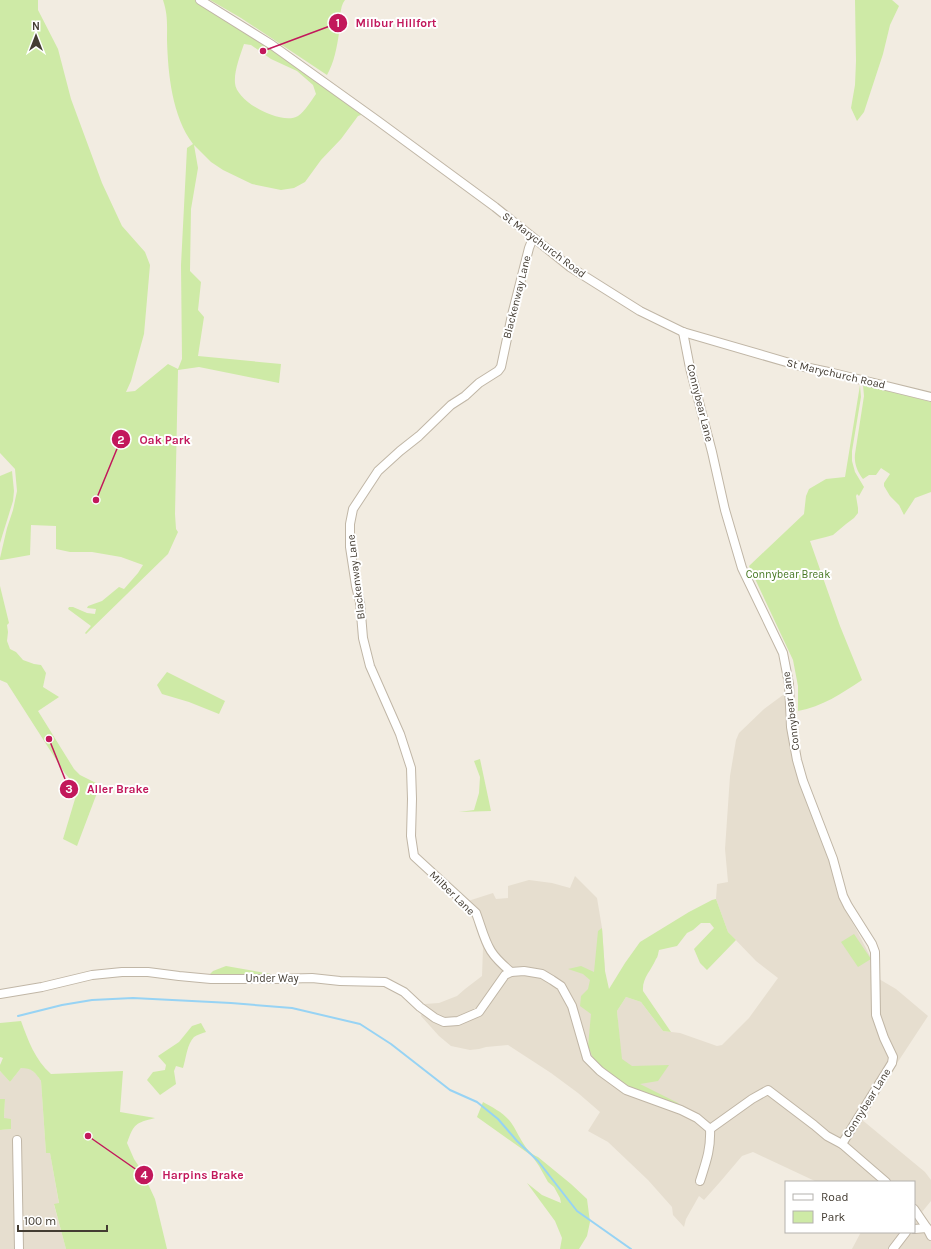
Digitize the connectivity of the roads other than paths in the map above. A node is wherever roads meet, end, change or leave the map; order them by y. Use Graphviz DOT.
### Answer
graph roads {
  1 [pos="200,0"];
  2 [pos="533,238"];
  3 [pos="684,332"];
  4 [pos="931,397"];
  5 [pos="414,856"];
  6 [pos="511,972"];
  7 [pos="0,994"];
  8 [pos="710,1129"];
  9 [pos="17,1140"];
  10 [pos="842,1144"];
  11 [pos="700,1181"];
  12 [pos="885,1181"];
  13 [pos="915,1215"];
  14 [pos="927,1228"];
  15 [pos="915,1229"];
  16 [pos="905,1233"];
  17 [pos="931,1236"];
  18 [pos="19,1249"];
  19 [pos="893,1249"];
  1 -- 2 [label="street, St Marychurch Road"];
  2 -- 3 [label="street, St Marychurch Road"];
  2 -- 5 [label="street, Blackenway Lane"];
  3 -- 4 [label="street, St Marychurch Road"];
  3 -- 10 [label="street, Connybear Lane"];
  5 -- 6 [label="street, Milber Lane"];
  6 -- 7 [label="street, Under Way"];
  6 -- 8 [label="street"];
  8 -- 10 [label="street"];
  8 -- 11 [label="street"];
  9 -- 18 [label="street"];
  10 -- 12 [label="street"];
  13 -- 14 [label="street"];
  14 -- 15 [label="street"];
  14 -- 17 [label="street"];
  16 -- 19 [label="street"];
}
